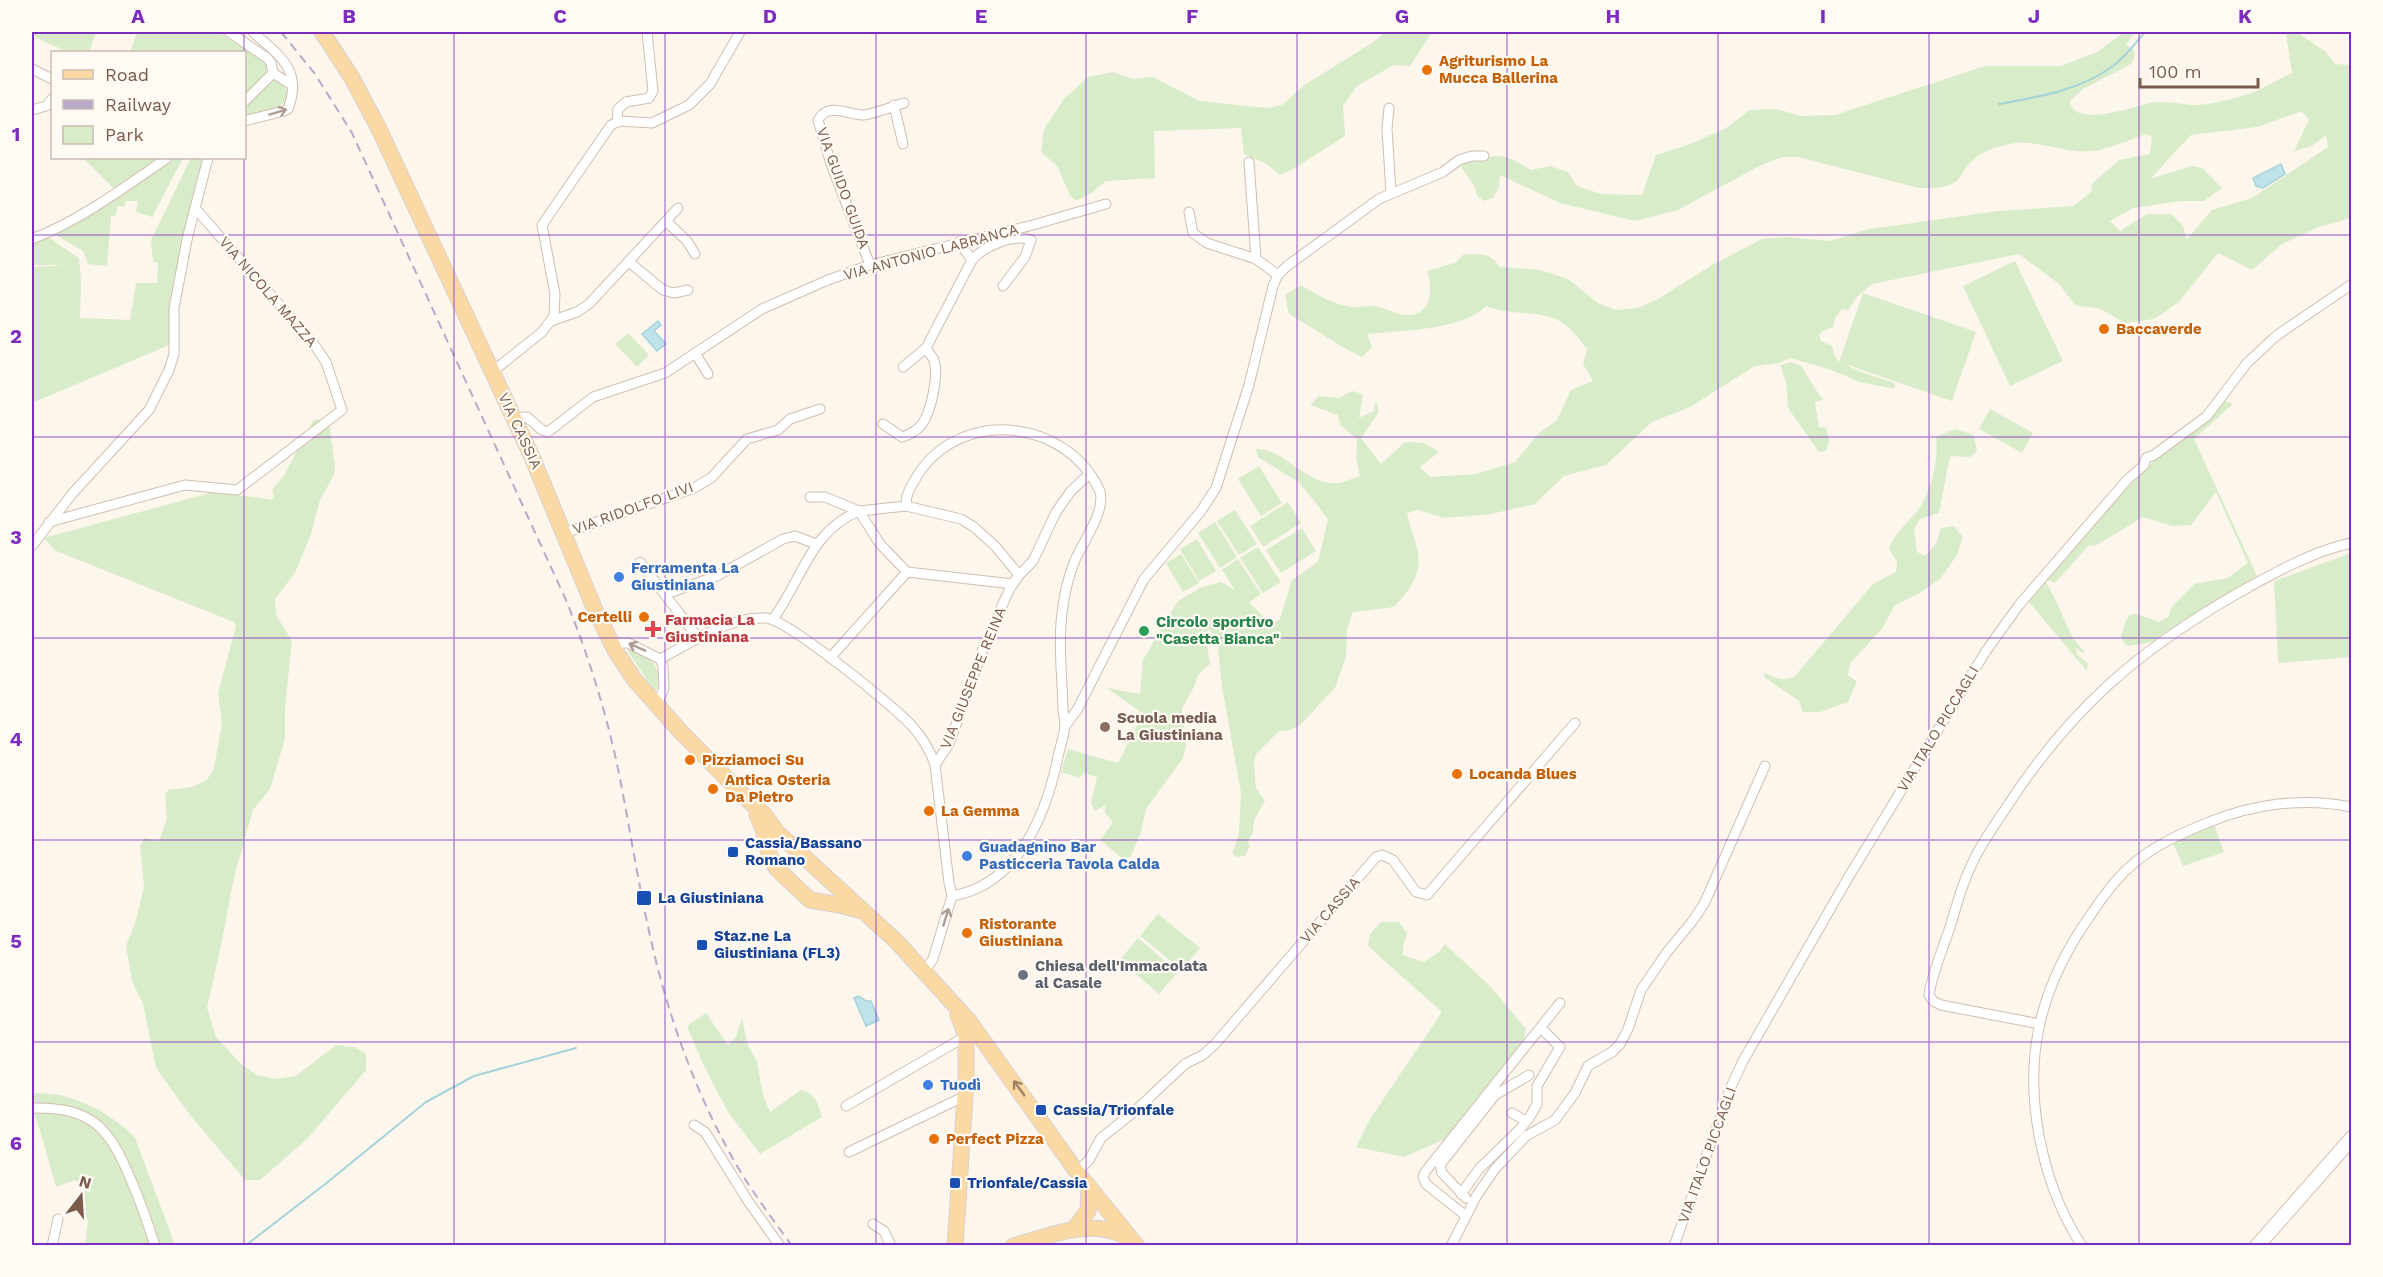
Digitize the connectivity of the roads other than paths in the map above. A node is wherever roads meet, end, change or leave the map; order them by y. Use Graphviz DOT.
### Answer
graph roads {
  1 [pos="229,32"];
  2 [pos="254,32"];
  3 [pos="322,32"];
  4 [pos="647,32"];
  5 [pos="740,32"];
  6 [pos="245,42"];
  7 [pos="32,69"];
  8 [pos="273,73"];
  9 [pos="51,78"];
  10 [pos="292,85"];
  11 [pos="51,100"];
  12 [pos="246,100"];
  13 [pos="1389,108"];
  14 [pos="32,110"];
  15 [pos="246,120"];
  16 [pos="617,122"];
  17 [pos="903,144"];
  18 [pos="1484,156"];
  19 [pos="166,159"];
  20 [pos="208,159"];
  21 [pos="1249,162"];
  22 [pos="1391,193"];
  23 [pos="1106,204"];
  24 [pos="195,208"];
  25 [pos="678,208"];
  26 [pos="1189,212"];
  27 [pos="666,221"];
  28 [pos="32,239"];
  29 [pos="959,242"];
  30 [pos="695,254"];
  31 [pos="1256,259"];
  32 [pos="972,260"];
  33 [pos="629,262"];
  34 [pos="870,265"];
  35 [pos="1278,275"];
  36 [pos="2352,284"];
  37 [pos="1003,286"];
  38 [pos="688,290"];
  39 [pos="551,321"];
  40 [pos="926,348"];
  41 [pos="695,353"];
  42 [pos="903,367"];
  43 [pos="492,372"];
  44 [pos="708,374"];
  45 [pos="820,409"];
  46 [pos="514,418"];
  47 [pos="883,424"];
  48 [pos="1089,474"];
  49 [pos="810,497"];
  50 [pos="906,506"];
  51 [pos="858,510"];
  52 [pos="49,522"];
  53 [pos="564,533"];
  54 [pos="2352,543"];
  55 [pos="816,544"];
  56 [pos="32,546"];
  57 [pos="640,562"];
  58 [pos="907,572"];
  59 [pos="1019,575"];
  60 [pos="1013,584"];
  61 [pos="666,594"];
  62 [pos="773,620"];
  63 [pos="698,638"];
  64 [pos="611,644"];
  65 [pos="830,658"];
  66 [pos="660,659"];
  67 [pos="657,705"];
  68 [pos="1575,723"];
  69 [pos="1065,726"];
  70 [pos="935,765"];
  71 [pos="1766,766"];
  72 [pos="752,804"];
  73 [pos="2352,807"];
  74 [pos="790,844"];
  75 [pos="772,861"];
  76 [pos="831,883"];
  77 [pos="952,896"];
  78 [pos="824,902"];
  79 [pos="870,916"];
  80 [pos="924,971"];
  81 [pos="1560,1003"];
  82 [pos="2040,1024"];
  83 [pos="1545,1032"];
  84 [pos="978,1039"];
  85 [pos="966,1065"];
  86 [pos="1529,1075"];
  87 [pos="965,1096"];
  88 [pos="846,1106"];
  89 [pos="32,1108"];
  90 [pos="1512,1113"];
  91 [pos="1526,1121"];
  92 [pos="694,1125"];
  93 [pos="2352,1138"];
  94 [pos="849,1152"];
  95 [pos="1077,1172"];
  96 [pos="1089,1187"];
  97 [pos="1461,1194"];
  98 [pos="1472,1203"];
  99 [pos="1466,1216"];
  100 [pos="58,1219"];
  101 [pos="873,1224"];
  102 [pos="957,1226"];
  103 [pos="1073,1230"];
  104 [pos="1134,1243"];
  105 [pos="52,1245"];
  106 [pos="155,1245"];
  107 [pos="780,1245"];
  108 [pos="891,1245"];
  109 [pos="955,1245"];
  110 [pos="967,1245"];
  111 [pos="1013,1245"];
  112 [pos="1451,1245"];
  113 [pos="1674,1245"];
  114 [pos="2082,1245"];
  115 [pos="2257,1245"];
  1 -- 6 [label="street"];
  2 -- 6 [label="street"];
  2 -- 10 [label="street"];
  3 -- 43 [label="main road, VIA CASSIA"];
  4 -- 16 [label="street"];
  5 -- 16 [label="street"];
  6 -- 8 [label="street"];
  7 -- 9 [label="street"];
  8 -- 10 [label="street"];
  8 -- 12 [label="street"];
  15 -- 10 [label="street, one-way"];
  11 -- 14 [label="street"];
  13 -- 22 [label="street"];
  16 -- 39 [label="street"];
  17 -- 34 [label="street, VIA GUIDO GUIDA"];
  18 -- 22 [label="street"];
  19 -- 28 [label="street"];
  20 -- 24 [label="street"];
  21 -- 31 [label="street"];
  22 -- 35 [label="street"];
  23 -- 29 [label="street, VIA ANTONIO LABRANCA"];
  24 -- 52 [label="street"];
  24 -- 52 [label="street, VIA NICOLA MAZZA"];
  25 -- 27 [label="street"];
  26 -- 31 [label="street"];
  27 -- 30 [label="street"];
  27 -- 33 [label="street"];
  29 -- 32 [label="street"];
  29 -- 34 [label="street, VIA ANTONIO LABRANCA"];
  31 -- 35 [label="street"];
  32 -- 37 [label="street"];
  32 -- 40 [label="street"];
  33 -- 38 [label="street"];
  33 -- 39 [label="street"];
  34 -- 41 [label="street, VIA ANTONIO LABRANCA"];
  35 -- 69 [label="street"];
  36 -- 113 [label="street, VIA ITALO PICCAGLI"];
  39 -- 43 [label="street"];
  40 -- 42 [label="street"];
  40 -- 47 [label="street"];
  41 -- 44 [label="street"];
  41 -- 46 [label="street, VIA ANTONIO LABRANCA"];
  43 -- 46 [label="main road, VIA CASSIA"];
  45 -- 53 [label="street, VIA RIDOLFO LIVI"];
  46 -- 53 [label="main road, VIA CASSIA"];
  48 -- 50 [label="street"];
  48 -- 59 [label="street, VIA GIUSEPPE REINA"];
  48 -- 69 [label="street"];
  49 -- 51 [label="street"];
  50 -- 51 [label="street"];
  50 -- 59 [label="street"];
  51 -- 55 [label="street"];
  51 -- 58 [label="street"];
  52 -- 56 [label="street"];
  53 -- 64 [label="main road, VIA CASSIA"];
  54 -- 82 [label="street"];
  55 -- 61 [label="street"];
  55 -- 62 [label="street"];
  57 -- 61 [label="street"];
  58 -- 60 [label="street"];
  58 -- 65 [label="street"];
  59 -- 60 [label="street, VIA GIUSEPPE REINA"];
  60 -- 70 [label="street, VIA GIUSEPPE REINA"];
  61 -- 63 [label="street"];
  62 -- 63 [label="street"];
  62 -- 65 [label="street"];
  63 -- 66 [label="street"];
  66 -- 64 [label="street, one-way"];
  64 -- 67 [label="main road, VIA CASSIA"];
  65 -- 70 [label="street"];
  66 -- 67 [label="street"];
  67 -- 72 [label="main road, VIA CASSIA"];
  68 -- 95 [label="street, VIA CASSIA"];
  69 -- 77 [label="street"];
  70 -- 77 [label="street"];
  71 -- 98 [label="street"];
  72 -- 74 [label="main road, VIA CASSIA"];
  72 -- 75 [label="main road, VIA CASSIA"];
  73 -- 82 [label="street"];
  74 -- 75 [label="main road"];
  74 -- 76 [label="main road, VIA CASSIA"];
  75 -- 78 [label="main road, VIA CASSIA"];
  76 -- 78 [label="main road"];
  76 -- 79 [label="main road, VIA CASSIA"];
  80 -- 77 [label="street, one-way"];
  78 -- 79 [label="main road, VIA CASSIA"];
  79 -- 80 [label="main road, VIA CASSIA"];
  80 -- 84 [label="main road, VIA CASSIA"];
  81 -- 99 [label="street"];
  82 -- 114 [label="street"];
  83 -- 91 [label="street"];
  84 -- 85 [label="main road"];
  84 -- 85 [label="street"];
  84 -- 88 [label="street"];
  95 -- 84 [label="main road, one-way"];
  85 -- 87 [label="main road"];
  86 -- 97 [label="street"];
  87 -- 94 [label="street"];
  87 -- 102 [label="main road"];
  89 -- 106 [label="street"];
  90 -- 91 [label="street"];
  91 -- 97 [label="street"];
  92 -- 107 [label="street"];
  93 -- 115 [label="street"];
  95 -- 96 [label="main road"];
  96 -- 103 [label="main road"];
  96 -- 104 [label="main road"];
  97 -- 98 [label="street"];
  98 -- 99 [label="street"];
  99 -- 112 [label="street"];
  100 -- 105 [label="street"];
  101 -- 108 [label="street"];
  102 -- 109 [label="main road"];
  102 -- 110 [label="main road"];
  103 -- 104 [label="main road"];
  103 -- 111 [label="main road"];
}
